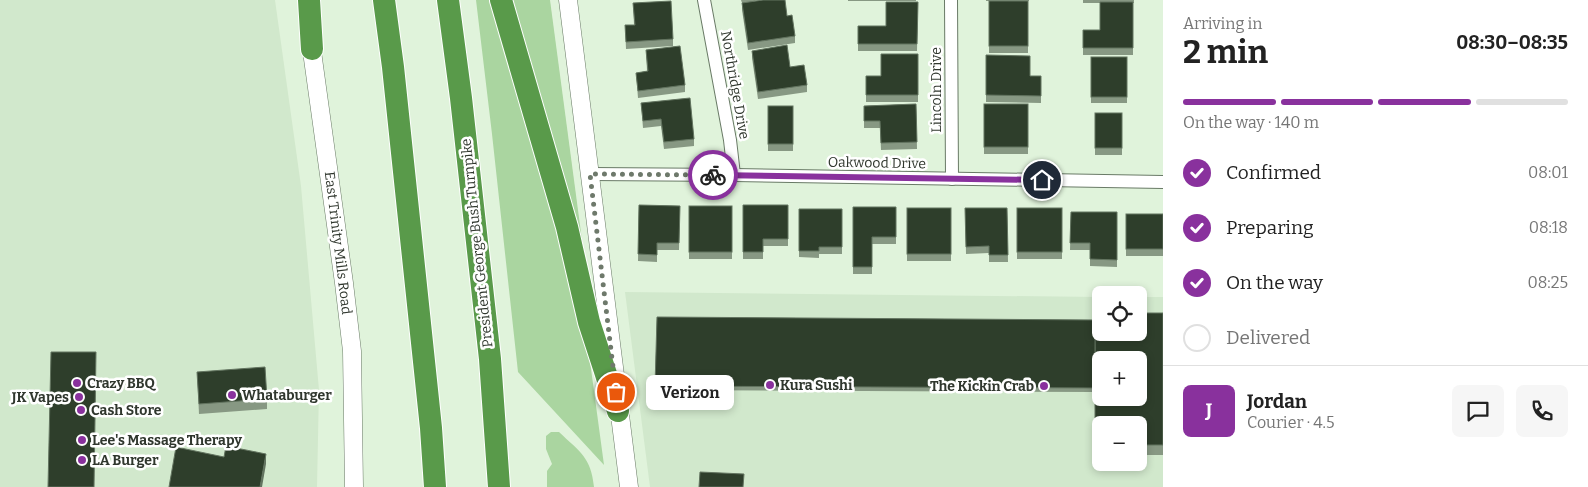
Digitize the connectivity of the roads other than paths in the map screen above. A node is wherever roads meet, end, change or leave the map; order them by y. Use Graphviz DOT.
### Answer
graph roads {
  1 [pos="303,0"];
  2 [pos="309,0"];
  3 [pos="384,0"];
  4 [pos="448,0"];
  5 [pos="501,0"];
  6 [pos="568,0"];
  7 [pos="704,0"];
  8 [pos="951,0"];
  9 [pos="312,49"];
  10 [pos="590,174"];
  11 [pos="734,175"];
  12 [pos="952,179"];
  13 [pos="1163,182"];
  14 [pos="618,410"];
  15 [pos="354,487"];
  16 [pos="435,487"];
  17 [pos="499,487"];
  18 [pos="629,487"];
  1 -- 9 [label="main road, East Trinity Mills Road"];
  2 -- 9 [label="highway"];
  3 -- 16 [label="highway"];
  4 -- 17 [label="highway, President George Bush Turnpike"];
  5 -- 14 [label="highway"];
  6 -- 10 [label="main road"];
  7 -- 11 [label="street, Northridge Drive"];
  8 -- 12 [label="street, Lincoln Drive"];
  9 -- 15 [label="main road, East Trinity Mills Road"];
  10 -- 11 [label="street, Oakwood Drive"];
  10 -- 14 [label="main road"];
  11 -- 12 [label="street, Oakwood Drive"];
  12 -- 13 [label="street, Oakwood Drive"];
  14 -- 18 [label="main road"];
}
